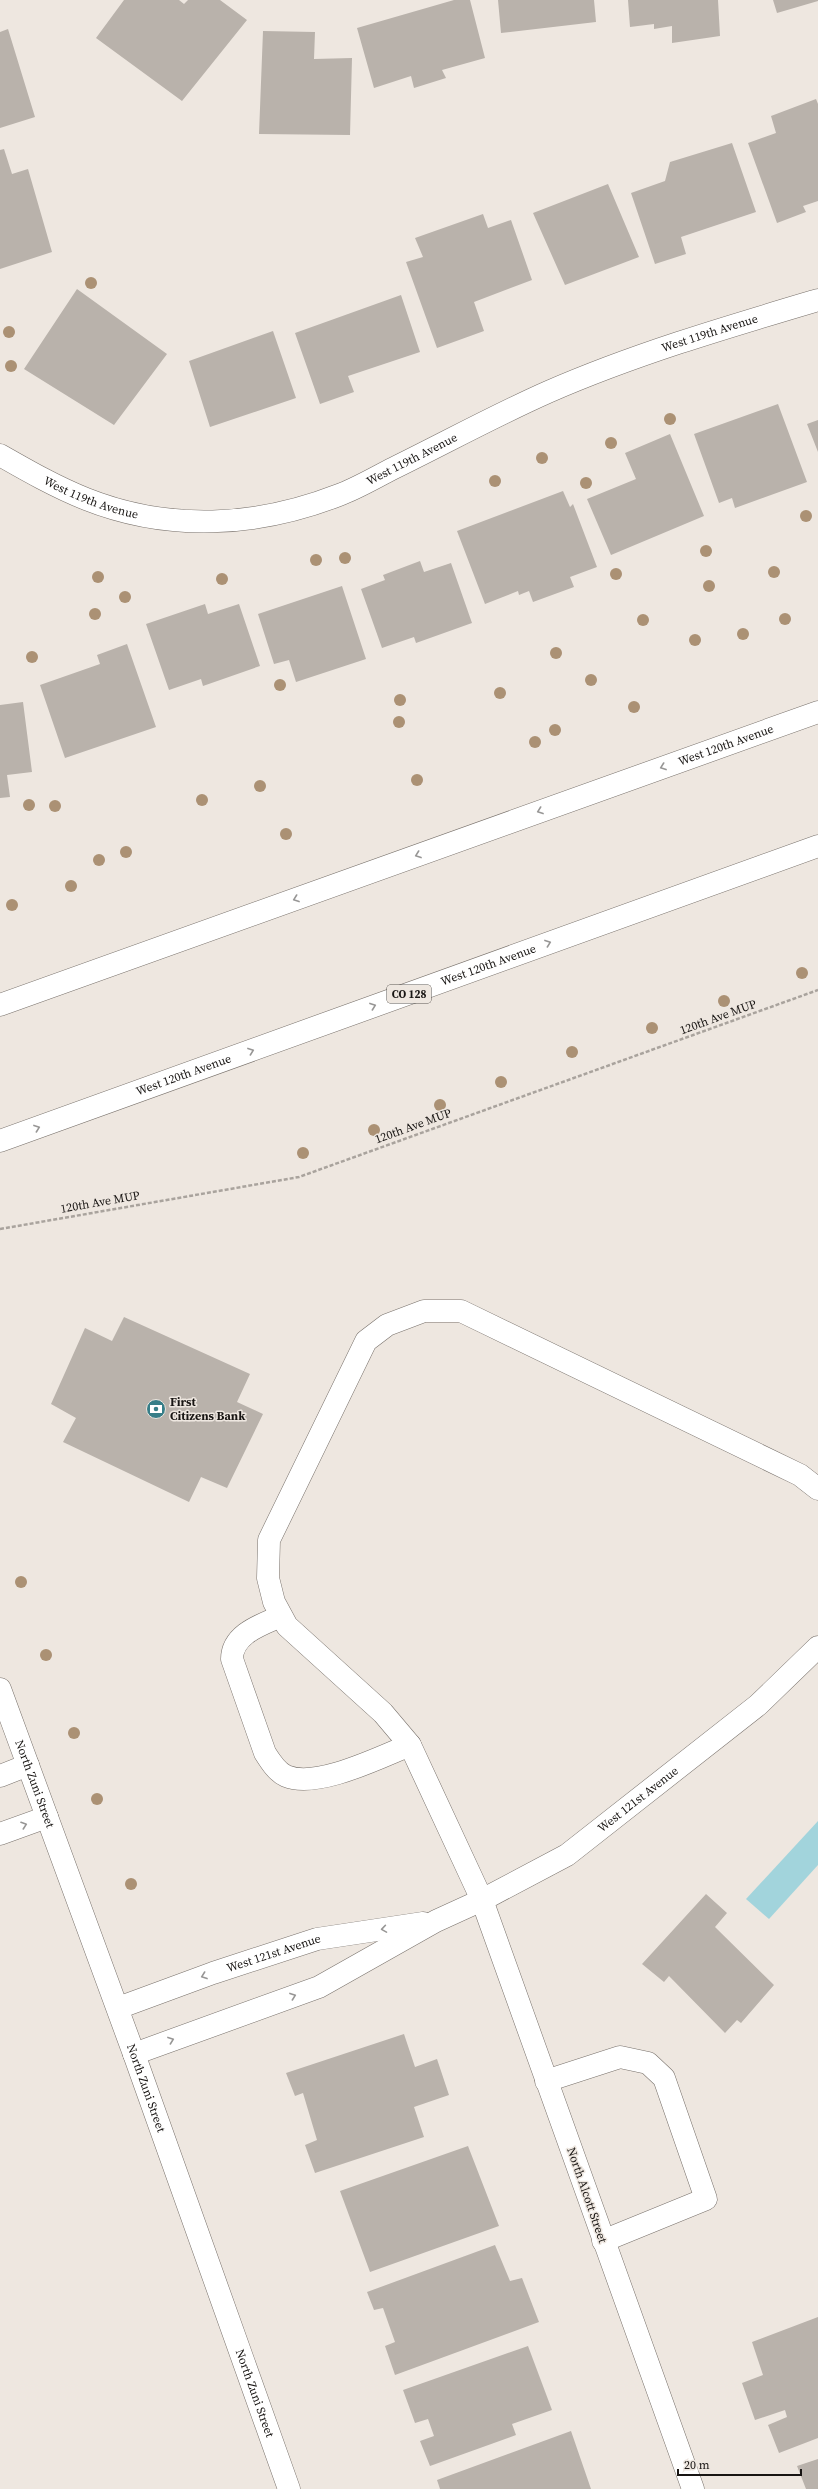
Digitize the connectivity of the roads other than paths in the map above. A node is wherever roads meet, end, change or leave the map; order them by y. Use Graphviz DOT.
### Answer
graph roads {
  1 [pos="818,300"];
  2 [pos="0,455"];
  3 [pos="818,712"];
  4 [pos="818,846"];
  5 [pos="0,1005"];
  6 [pos="0,1141"];
  7 [pos="818,1489"];
  8 [pos="281,1616"];
  9 [pos="818,1647"];
  10 [pos="0,1689"];
  11 [pos="410,1745"];
  12 [pos="28,1765"];
  13 [pos="0,1776"];
  14 [pos="47,1817"];
  15 [pos="0,1834"];
  16 [pos="482,1900"];
  17 [pos="436,1921"];
  18 [pos="118,2008"];
  19 [pos="134,2054"];
  20 [pos="546,2080"];
  21 [pos="603,2241"];
  22 [pos="288,2489"];
  23 [pos="693,2489"];
  1 -- 2 [label="street, West 119th Avenue"];
  3 -- 5 [label="street, West 120th Avenue, one-way"];
  6 -- 4 [label="street, West 120th Avenue / CO 128, one-way"];
  7 -- 8 [label="street, North Alcott Street"];
  8 -- 11 [label="street, North Alcott Street"];
  8 -- 11 [label="street"];
  9 -- 16 [label="street, West 121st Avenue"];
  10 -- 12 [label="street, North Zuni Street"];
  11 -- 16 [label="street, North Alcott Street"];
  12 -- 13 [label="street"];
  12 -- 14 [label="street, North Zuni Street"];
  15 -- 14 [label="street, one-way"];
  14 -- 18 [label="street, North Zuni Street"];
  16 -- 17 [label="street, West 121st Avenue"];
  16 -- 20 [label="street, North Alcott Street"];
  17 -- 18 [label="street, West 121st Avenue, one-way"];
  19 -- 17 [label="street, West 121st Avenue, one-way"];
  18 -- 19 [label="street, North Zuni Street"];
  19 -- 22 [label="street, North Zuni Street"];
  20 -- 21 [label="street, North Alcott Street"];
  20 -- 21 [label="street"];
  21 -- 23 [label="street, North Alcott Street"];
}
